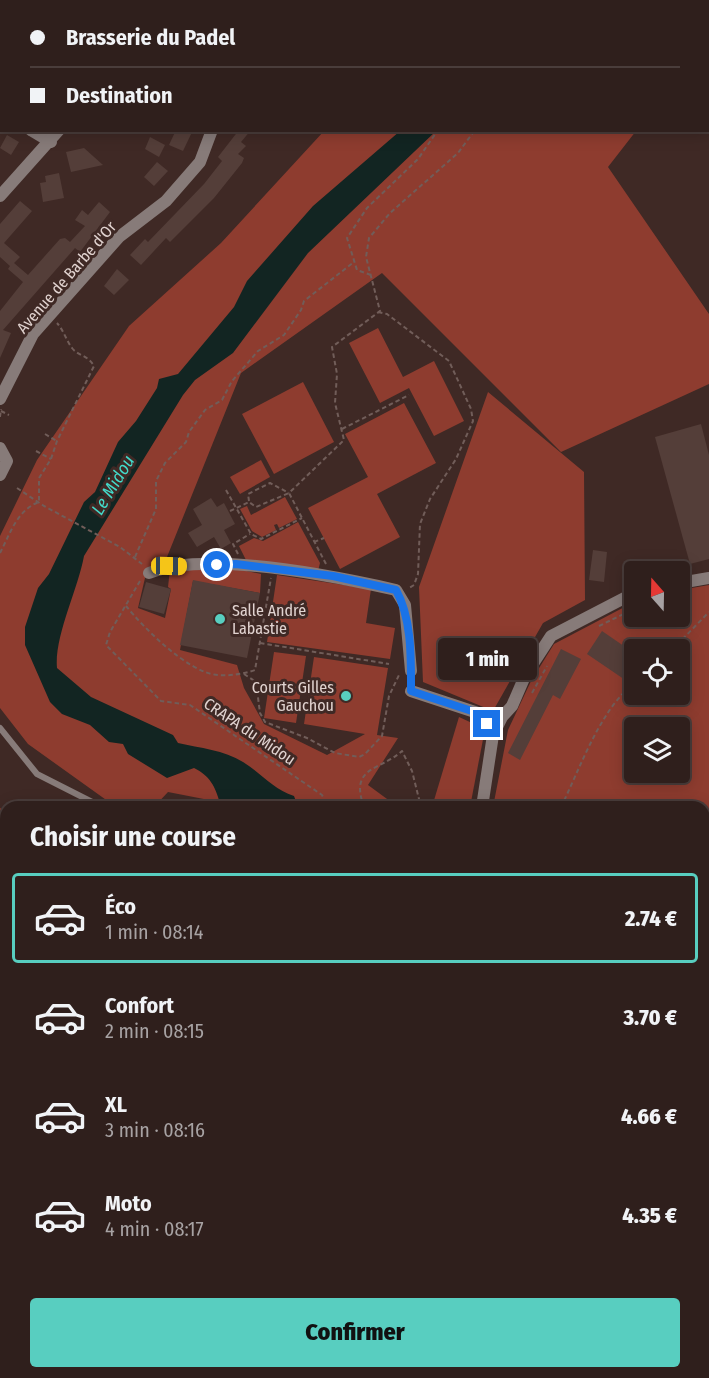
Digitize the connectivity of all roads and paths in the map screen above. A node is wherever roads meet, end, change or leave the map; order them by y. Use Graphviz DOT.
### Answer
graph roads {
  1 [pos="34,132"];
  2 [pos="58,132"];
  3 [pos="211,132"];
  4 [pos="437,132"];
  5 [pos="474,132"];
  6 [pos="51,142"];
  7 [pos="0,196"];
  8 [pos="354,262"];
  9 [pos="371,275"];
  10 [pos="378,312"];
  11 [pos="54,320"];
  12 [pos="409,395"];
  13 [pos="0,399"];
  14 [pos="1,411"];
  15 [pos="9,415"];
  16 [pos="342,429"];
  17 [pos="45,434"];
  18 [pos="57,441"];
  19 [pos="0,448"];
  20 [pos="36,451"];
  21 [pos="51,459"];
  22 [pos="0,475"];
  23 [pos="255,486"];
  24 [pos="17,488"];
  25 [pos="226,490"];
  26 [pos="256,490"];
  27 [pos="289,492"];
  28 [pos="39,502"];
  29 [pos="249,502"];
  30 [pos="265,503"];
  31 [pos="266,507"];
  32 [pos="236,508"];
  33 [pos="230,511"];
  34 [pos="302,518"];
  35 [pos="275,524"];
  36 [pos="278,530"];
  37 [pos="251,534"];
  38 [pos="324,538"];
  39 [pos="314,542"];
  40 [pos="0,553"];
  41 [pos="135,557"];
  42 [pos="245,567"];
  43 [pos="272,570"];
  44 [pos="148,572"];
  45 [pos="333,576"];
  46 [pos="709,578"];
  47 [pos="690,581"];
  48 [pos="399,595"];
  49 [pos="624,598"];
  50 [pos="126,606"];
  51 [pos="709,612"];
  52 [pos="624,614"];
  53 [pos="598,626"];
  54 [pos="683,639"];
  55 [pos="260,643"];
  56 [pos="552,657"];
  57 [pos="390,664"];
  58 [pos="411,669"];
  59 [pos="244,674"];
  60 [pos="411,691"];
  61 [pos="624,693"];
  62 [pos="512,706"];
  63 [pos="0,728"];
  64 [pos="493,735"];
  65 [pos="90,801"];
  66 [pos="325,801"];
  67 [pos="362,801"];
  68 [pos="420,801"];
  69 [pos="483,801"];
  70 [pos="564,801"];
  1 -- 6 [label="street"];
  2 -- 6 [label="street"];
  3 -- 13 [label="street, Avenue de Barbe d'Or"];
  4 -- 8 [label="path"];
  5 -- 9 [label="path"];
  6 -- 7 [label="street"];
  8 -- 9 [label="path"];
  8 -- 41 [label="path"];
  9 -- 10 [label="path"];
  10 -- 16 [label="path"];
  10 -- 48 [label="path"];
  11 -- 18 [label="path"];
  12 -- 16 [label="path"];
  14 -- 15 [label="path"];
  16 -- 27 [label="path"];
  17 -- 18 [label="path"];
  18 -- 21 [label="path"];
  19 -- 22 [label="street"];
  20 -- 21 [label="path"];
  21 -- 28 [label="path"];
  23 -- 26 [label="path"];
  24 -- 28 [label="path"];
  25 -- 32 [label="path"];
  26 -- 27 [label="path"];
  26 -- 29 [label="path"];
  27 -- 30 [label="path"];
  27 -- 34 [label="path"];
  28 -- 40 [label="path"];
  28 -- 41 [label="path"];
  29 -- 30 [label="path"];
  29 -- 32 [label="path"];
  30 -- 31 [label="path"];
  32 -- 33 [label="path"];
  32 -- 37 [label="path"];
  34 -- 36 [label="path"];
  34 -- 39 [label="path"];
  35 -- 36 [label="path"];
  36 -- 37 [label="path"];
  37 -- 42 [label="path"];
  38 -- 39 [label="path"];
  39 -- 45 [label="path"];
  41 -- 44 [label="path"];
  42 -- 43 [label="street"];
  42 -- 44 [label="street"];
  43 -- 45 [label="street"];
  43 -- 55 [label="path"];
  44 -- 50 [label="path, CRAPA du Midou"];
  45 -- 48 [label="street"];
  46 -- 47 [label="street"];
  48 -- 58 [label="street"];
  49 -- 62 [label="street"];
  50 -- 59 [label="path, CRAPA du Midou"];
  50 -- 66 [label="path, CRAPA du Midou"];
  51 -- 54 [label="path"];
  52 -- 53 [label="path"];
  55 -- 57 [label="path"];
  55 -- 59 [label="path"];
  56 -- 62 [label="path"];
  58 -- 59 [label="path"];
  58 -- 60 [label="lane"];
  60 -- 64 [label="street"];
  61 -- 70 [label="path"];
  62 -- 64 [label="street"];
  63 -- 65 [label="lane"];
  64 -- 69 [label="street"];
  67 -- 68 [label="path"];
}
